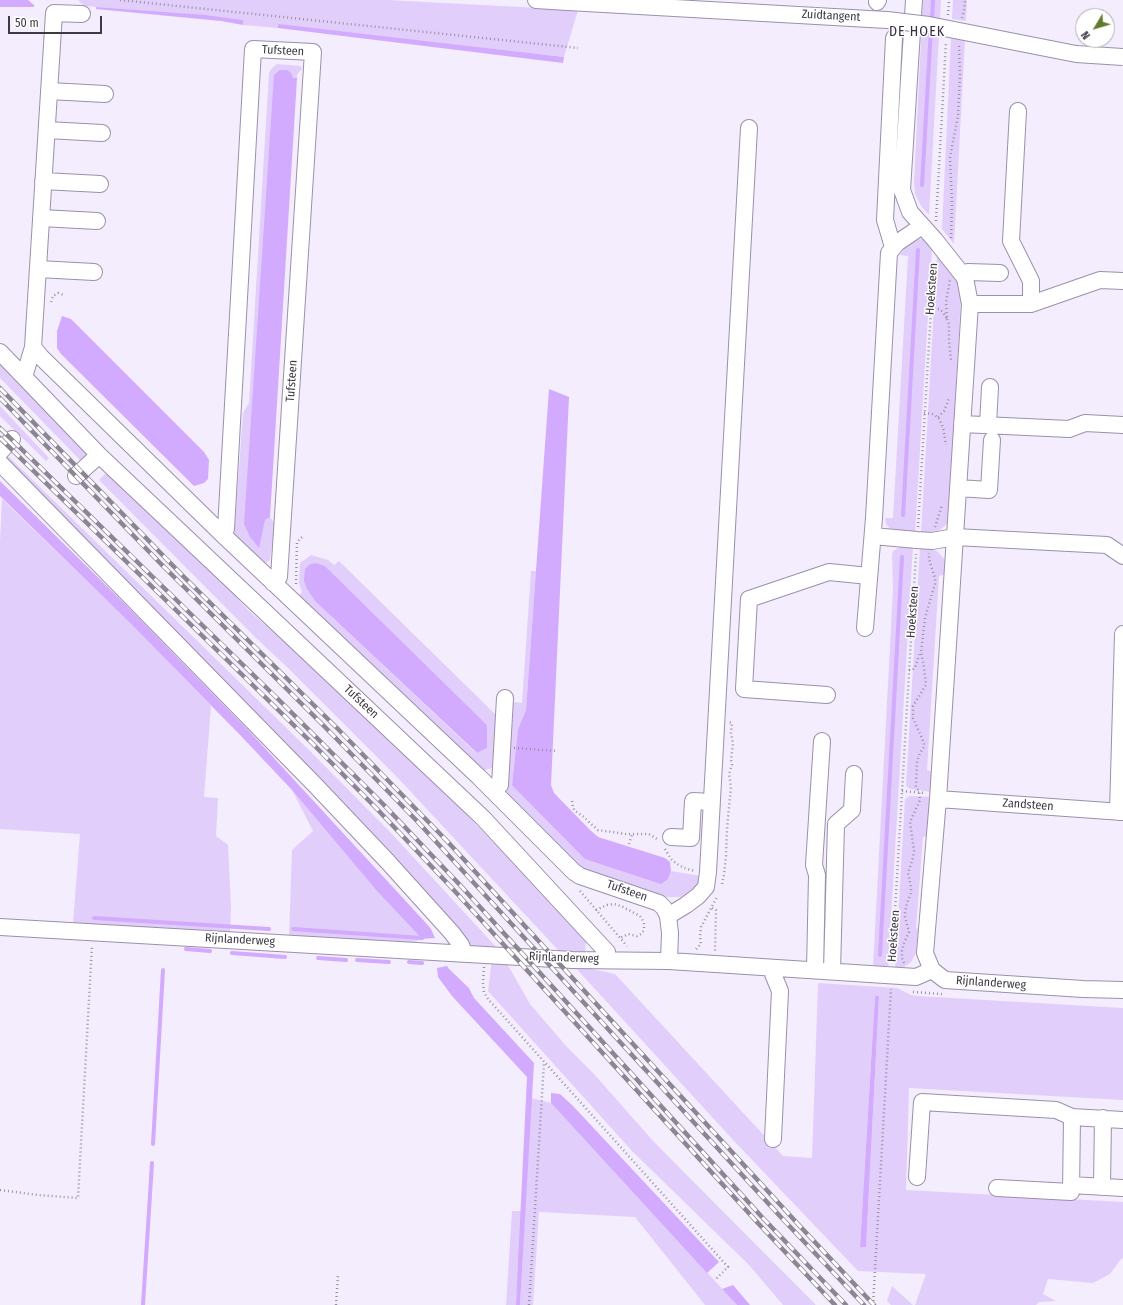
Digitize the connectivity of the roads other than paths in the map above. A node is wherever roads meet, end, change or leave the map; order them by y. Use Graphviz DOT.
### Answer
graph roads {
  1 [pos="536,0"];
  2 [pos="914,0"];
  3 [pos="63,7"];
  4 [pos="82,14"];
  5 [pos="894,38"];
  6 [pos="1123,57"];
  7 [pos="49,91"];
  8 [pos="105,94"];
  9 [pos="1018,111"];
  10 [pos="749,128"];
  11 [pos="47,130"];
  12 [pos="102,133"];
  13 [pos="44,181"];
  14 [pos="100,184"];
  15 [pos="41,218"];
  16 [pos="97,221"];
  17 [pos="922,226"];
  18 [pos="893,247"];
  19 [pos="961,268"];
  20 [pos="38,269"];
  21 [pos="94,272"];
  22 [pos="1000,274"];
  23 [pos="1123,281"];
  24 [pos="970,304"];
  25 [pos="1031,304"];
  26 [pos="33,347"];
  27 [pos="0,352"];
  28 [pos="24,377"];
  29 [pos="990,387"];
  30 [pos="962,424"];
  31 [pos="1123,424"];
  32 [pos="990,433"];
  33 [pos="12,440"];
  34 [pos="0,452"];
  35 [pos="99,455"];
  36 [pos="0,463"];
  37 [pos="76,476"];
  38 [pos="958,488"];
  39 [pos="222,534"];
  40 [pos="873,536"];
  41 [pos="955,537"];
  42 [pos="1123,556"];
  43 [pos="870,576"];
  44 [pos="274,583"];
  45 [pos="865,628"];
  46 [pos="1123,634"];
  47 [pos="827,695"];
  48 [pos="505,698"];
  49 [pos="1122,735"];
  50 [pos="822,741"];
  51 [pos="854,774"];
  52 [pos="1121,786"];
  53 [pos="493,791"];
  54 [pos="938,799"];
  55 [pos="711,802"];
  56 [pos="1120,812"];
  57 [pos="665,841"];
  58 [pos="668,916"];
  59 [pos="0,927"];
  60 [pos="464,953"];
  61 [pos="604,960"];
  62 [pos="669,961"];
  63 [pos="773,968"];
  64 [pos="815,970"];
  65 [pos="932,970"];
  66 [pos="832,971"];
  67 [pos="1123,990"];
  68 [pos="1072,1117"];
  69 [pos="1103,1118"];
  70 [pos="1123,1120"];
  71 [pos="773,1139"];
  72 [pos="917,1177"];
  73 [pos="1071,1185"];
  74 [pos="1102,1187"];
  75 [pos="997,1188"];
  76 [pos="1123,1188"];
  1 -- 6 [label="street, Zuidtangent, bridge"];
  2 -- 17 [label="street, Hoeksteen"];
  3 -- 4 [label="street"];
  3 -- 7 [label="street"];
  5 -- 18 [label="street"];
  7 -- 8 [label="street"];
  7 -- 11 [label="street"];
  9 -- 25 [label="street"];
  10 -- 55 [label="street"];
  11 -- 12 [label="street"];
  11 -- 13 [label="street"];
  13 -- 14 [label="street"];
  13 -- 15 [label="street"];
  15 -- 16 [label="street"];
  15 -- 20 [label="street"];
  17 -- 18 [label="street"];
  17 -- 19 [label="street, Hoeksteen"];
  18 -- 40 [label="street"];
  19 -- 22 [label="street"];
  19 -- 24 [label="street, Hoeksteen"];
  20 -- 21 [label="street"];
  20 -- 26 [label="street"];
  23 -- 25 [label="street"];
  24 -- 25 [label="street"];
  24 -- 30 [label="street, Hoeksteen"];
  26 -- 28 [label="street"];
  26 -- 39 [label="street, Tufsteen"];
  27 -- 28 [label="street, Tufsteen"];
  28 -- 35 [label="street, Tufsteen"];
  29 -- 32 [label="street"];
  30 -- 32 [label="street"];
  30 -- 38 [label="street, Hoeksteen"];
  31 -- 32 [label="street"];
  32 -- 38 [label="street"];
  33 -- 34 [label="street"];
  35 -- 37 [label="street"];
  35 -- 61 [label="street, Tufsteen"];
  36 -- 60 [label="street"];
  38 -- 41 [label="street, Hoeksteen"];
  39 -- 44 [label="street, Tufsteen"];
  39 -- 44 [label="street, Tufsteen"];
  40 -- 41 [label="street"];
  40 -- 43 [label="street"];
  41 -- 42 [label="street"];
  41 -- 54 [label="street, Hoeksteen"];
  43 -- 45 [label="street"];
  43 -- 47 [label="street"];
  44 -- 53 [label="street, Tufsteen"];
  46 -- 49 [label="street, Zandsteen"];
  48 -- 53 [label="street"];
  49 -- 52 [label="street, Zandsteen"];
  50 -- 64 [label="street"];
  51 -- 66 [label="street"];
  52 -- 56 [label="street, Zandsteen"];
  53 -- 58 [label="street, Tufsteen"];
  54 -- 56 [label="street, Zandsteen"];
  54 -- 65 [label="street, Hoeksteen"];
  55 -- 57 [label="street"];
  55 -- 58 [label="street"];
  58 -- 62 [label="street"];
  59 -- 60 [label="street, Rijnlanderweg"];
  60 -- 61 [label="street, Rijnlanderweg"];
  61 -- 62 [label="street, Rijnlanderweg"];
  62 -- 63 [label="street, Rijnlanderweg"];
  63 -- 64 [label="street, Rijnlanderweg"];
  63 -- 71 [label="street"];
  64 -- 66 [label="street, Rijnlanderweg"];
  65 -- 66 [label="street, Rijnlanderweg"];
  65 -- 67 [label="street, Rijnlanderweg"];
  68 -- 69 [label="street"];
  68 -- 72 [label="street"];
  68 -- 73 [label="street"];
  69 -- 70 [label="street"];
  69 -- 74 [label="street"];
  73 -- 74 [label="street"];
  73 -- 75 [label="street"];
  74 -- 76 [label="street"];
}
